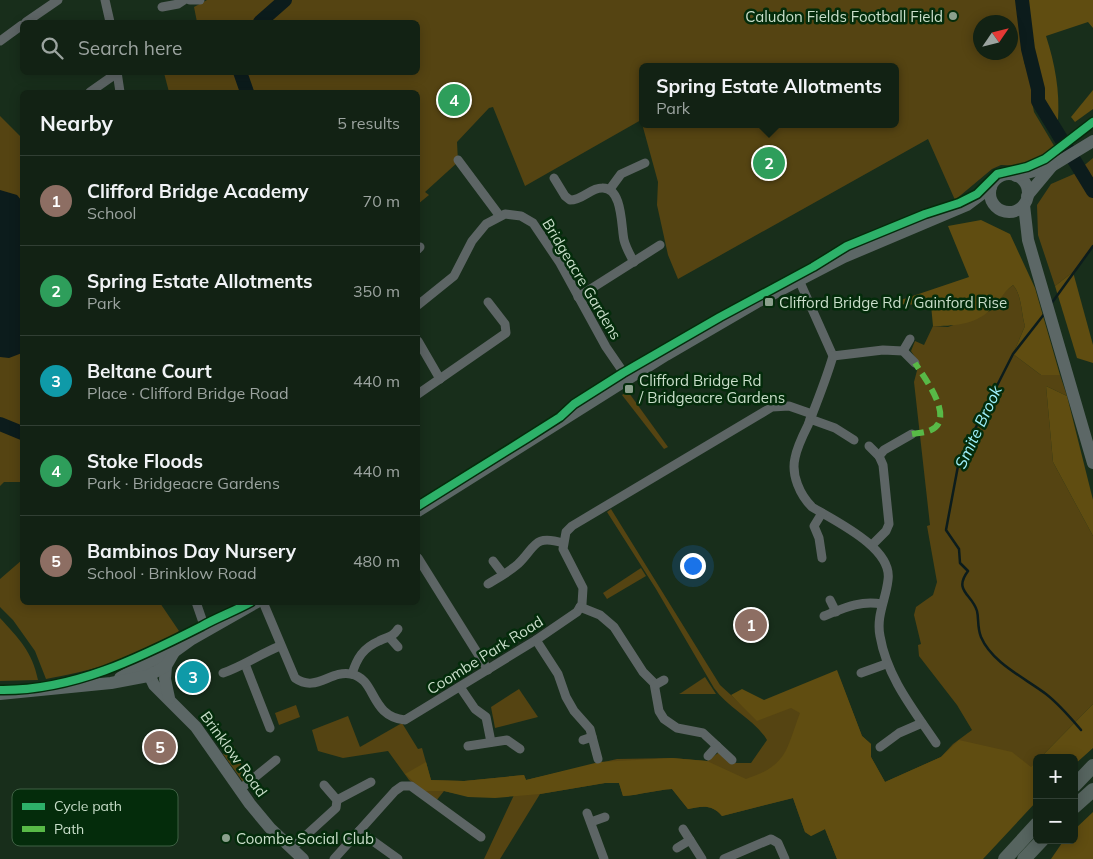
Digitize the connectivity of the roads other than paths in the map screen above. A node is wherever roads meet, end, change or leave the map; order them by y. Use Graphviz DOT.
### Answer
graph roads {
  1 [pos="58,0"];
  2 [pos="105,0"];
  3 [pos="184,0"];
  4 [pos="190,0"];
  5 [pos="200,0"];
  6 [pos="162,8"];
  7 [pos="29,20"];
  8 [pos="110,20"];
  9 [pos="20,26"];
  10 [pos="0,41"];
  11 [pos="114,75"];
  12 [pos="117,75"];
  13 [pos="93,90"];
  14 [pos="120,90"];
  15 [pos="1088,145"];
  16 [pos="458,160"];
  17 [pos="1058,162"];
  18 [pos="645,163"];
  19 [pos="1016,176"];
  20 [pos="554,178"];
  21 [pos="991,187"];
  22 [pos="610,189"];
  23 [pos="1026,200"];
  24 [pos="967,205"];
  25 [pos="1003,211"];
  26 [pos="499,215"];
  27 [pos="1028,240"];
  28 [pos="660,245"];
  29 [pos="634,262"];
  30 [pos="799,280"];
  31 [pos="578,297"];
  32 [pos="420,301"];
  33 [pos="488,302"];
  34 [pos="910,338"];
  35 [pos="420,344"];
  36 [pos="903,351"];
  37 [pos="833,356"];
  38 [pos="915,363"];
  39 [pos="440,379"];
  40 [pos="628,379"];
  41 [pos="420,393"];
  42 [pos="811,417"];
  43 [pos="912,434"];
  44 [pos="854,440"];
  45 [pos="869,446"];
  46 [pos="879,456"];
  47 [pos="1093,463"];
  48 [pos="420,510"];
  49 [pos="822,513"];
  50 [pos="563,543"];
  51 [pos="872,545"];
  52 [pos="822,558"];
  53 [pos="420,561"];
  54 [pos="493,561"];
  55 [pos="503,574"];
  56 [pos="488,584"];
  57 [pos="830,600"];
  58 [pos="882,604"];
  59 [pos="197,605"];
  60 [pos="252,605"];
  61 [pos="264,605"];
  62 [pos="580,607"];
  63 [pos="836,612"];
  64 [pos="824,616"];
  65 [pos="398,629"];
  66 [pos="206,631"];
  67 [pos="390,638"];
  68 [pos="536,640"];
  69 [pos="280,646"];
  70 [pos="398,647"];
  71 [pos="174,652"];
  72 [pos="245,664"];
  73 [pos="886,664"];
  74 [pos="166,666"];
  75 [pos="146,670"];
  76 [pos="488,670"];
  77 [pos="223,673"];
  78 [pos="861,673"];
  79 [pos="352,674"];
  80 [pos="664,680"];
  81 [pos="655,685"];
  82 [pos="460,687"];
  83 [pos="0,694"];
  84 [pos="169,698"];
  85 [pos="922,723"];
  86 [pos="270,728"];
  87 [pos="592,737"];
  88 [pos="583,740"];
  89 [pos="491,742"];
  90 [pos="936,743"];
  91 [pos="468,746"];
  92 [pos="717,746"];
  93 [pos="880,747"];
  94 [pos="520,749"];
  95 [pos="708,756"];
  96 [pos="598,758"];
  97 [pos="276,760"];
  98 [pos="732,760"];
  99 [pos="1093,766"];
  100 [pos="371,782"];
  101 [pos="1078,782"];
  102 [pos="324,785"];
  103 [pos="238,790"];
  104 [pos="1093,790"];
  105 [pos="337,800"];
  106 [pos="1078,803"];
  107 [pos="588,813"];
  108 [pos="605,817"];
  109 [pos="591,822"];
  110 [pos="1033,828"];
  111 [pos="684,829"];
  112 [pos="359,831"];
  113 [pos="481,837"];
  114 [pos="690,840"];
  115 [pos="1038,844"];
  116 [pos="677,848"];
  117 [pos="291,849"];
  118 [pos="303,859"];
  119 [pos="334,859"];
  120 [pos="398,859"];
  121 [pos="604,859"];
  122 [pos="702,859"];
  123 [pos="724,859"];
  124 [pos="784,859"];
  125 [pos="1005,859"];
  126 [pos="1024,859"];
  1 -- 7 [label="street"];
  2 -- 8 [label="street"];
  3 -- 6 [label="street"];
  4 -- 5 [label="street"];
  9 -- 10 [label="street"];
  11 -- 13 [label="street"];
  12 -- 14 [label="street"];
  15 -- 17 [label="main road"];
  16 -- 26 [label="street"];
  17 -- 19 [label="main road"];
  17 -- 23 [label="main road"];
  18 -- 22 [label="street"];
  19 -- 21 [label="main road"];
  19 -- 23 [label="main road"];
  20 -- 22 [label="street"];
  21 -- 24 [label="main road"];
  21 -- 25 [label="main road"];
  22 -- 29 [label="street"];
  23 -- 25 [label="main road"];
  23 -- 27 [label="main road"];
  24 -- 25 [label="main road"];
  24 -- 30 [label="main road"];
  25 -- 27 [label="main road"];
  26 -- 31 [label="street, Bridgeacre Gardens"];
  26 -- 32 [label="street"];
  27 -- 47 [label="main road"];
  28 -- 29 [label="street"];
  29 -- 31 [label="street"];
  30 -- 37 [label="street"];
  30 -- 40 [label="main road"];
  31 -- 40 [label="street, Bridgeacre Gardens"];
  33 -- 39 [label="street"];
  34 -- 36 [label="street"];
  35 -- 39 [label="street"];
  36 -- 37 [label="street"];
  36 -- 38 [label="street"];
  37 -- 42 [label="street"];
  39 -- 41 [label="street"];
  40 -- 48 [label="main road"];
  42 -- 44 [label="street"];
  42 -- 49 [label="street"];
  42 -- 50 [label="street"];
  43 -- 46 [label="street"];
  45 -- 46 [label="street"];
  46 -- 51 [label="street"];
  49 -- 51 [label="street"];
  49 -- 52 [label="street"];
  50 -- 55 [label="street"];
  50 -- 62 [label="street"];
  51 -- 58 [label="street"];
  53 -- 76 [label="street"];
  54 -- 55 [label="street"];
  55 -- 56 [label="street"];
  57 -- 63 [label="street"];
  58 -- 63 [label="street"];
  58 -- 73 [label="street"];
  59 -- 66 [label="street"];
  60 -- 66 [label="main road"];
  61 -- 69 [label="street"];
  62 -- 68 [label="street, Coombe Park Road"];
  62 -- 81 [label="street"];
  63 -- 64 [label="street"];
  65 -- 67 [label="street"];
  66 -- 71 [label="main road"];
  67 -- 70 [label="street"];
  67 -- 79 [label="street"];
  68 -- 76 [label="street, Coombe Park Road"];
  68 -- 87 [label="street"];
  69 -- 72 [label="street"];
  69 -- 79 [label="street"];
  71 -- 74 [label="main road"];
  71 -- 75 [label="main road"];
  72 -- 77 [label="street"];
  72 -- 86 [label="street"];
  73 -- 78 [label="street"];
  73 -- 85 [label="street"];
  74 -- 75 [label="main road"];
  74 -- 84 [label="main road"];
  75 -- 83 [label="main road"];
  75 -- 84 [label="main road, Brinklow Road"];
  76 -- 82 [label="street, Coombe Park Road"];
  79 -- 82 [label="street, Coombe Park Road"];
  80 -- 81 [label="street"];
  81 -- 92 [label="street"];
  82 -- 89 [label="street"];
  84 -- 103 [label="main road, Brinklow Road"];
  85 -- 90 [label="street"];
  85 -- 93 [label="street"];
  87 -- 88 [label="street"];
  87 -- 96 [label="street"];
  89 -- 91 [label="street"];
  89 -- 94 [label="street"];
  92 -- 95 [label="street"];
  92 -- 98 [label="street"];
  97 -- 103 [label="street"];
  99 -- 101 [label="highway"];
  100 -- 105 [label="street"];
  102 -- 105 [label="street"];
  103 -- 117 [label="main road, Brinklow Road"];
  104 -- 106 [label="highway"];
  105 -- 117 [label="street"];
  107 -- 109 [label="street"];
  108 -- 109 [label="street"];
  109 -- 121 [label="street"];
  110 -- 125 [label="highway"];
  111 -- 114 [label="street"];
  112 -- 113 [label="street"];
  112 -- 119 [label="street"];
  112 -- 120 [label="street"];
  114 -- 116 [label="street"];
  114 -- 122 [label="street"];
  115 -- 126 [label="highway"];
  117 -- 118 [label="main road, Brinklow Road"];
  123 -- 124 [label="street"];
}
